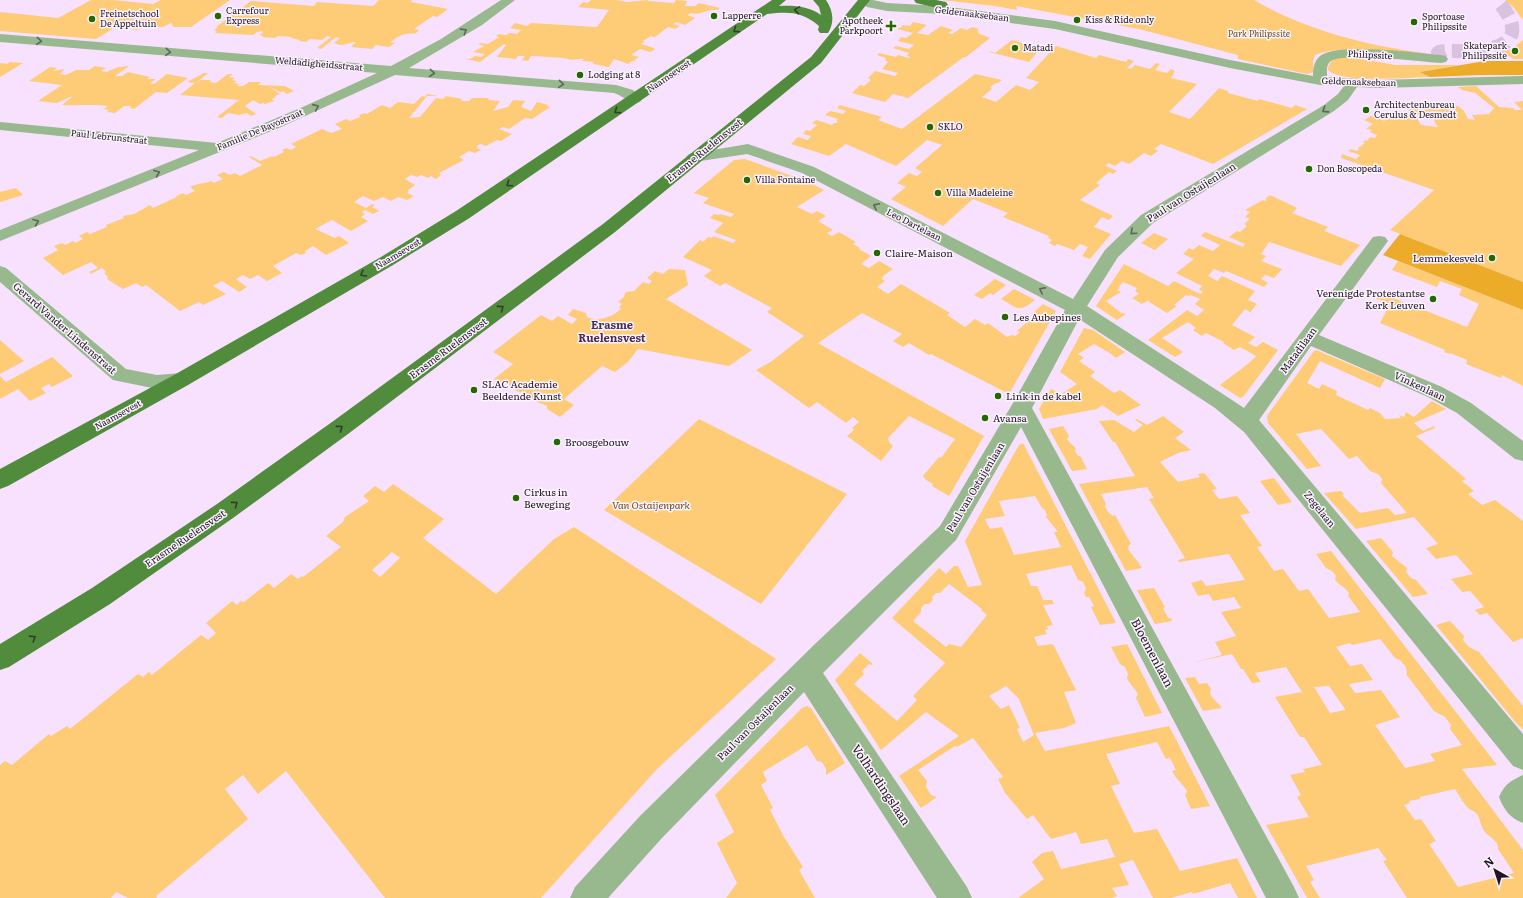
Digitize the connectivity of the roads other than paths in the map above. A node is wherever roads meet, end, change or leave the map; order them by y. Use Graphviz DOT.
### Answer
graph roads {
  1 [pos="509,0"];
  2 [pos="780,0"];
  3 [pos="819,0"];
  4 [pos="865,0"];
  5 [pos="886,0"];
  6 [pos="920,0"];
  7 [pos="942,4"];
  8 [pos="765,11"];
  9 [pos="825,25"];
  10 [pos="1055,25"];
  11 [pos="0,38"];
  12 [pos="1441,59"];
  13 [pos="816,60"];
  14 [pos="393,70"];
  15 [pos="1523,80"];
  16 [pos="1353,83"];
  17 [pos="1323,87"];
  18 [pos="635,99"];
  19 [pos="0,126"];
  20 [pos="729,129"];
  21 [pos="218,148"];
  22 [pos="748,149"];
  23 [pos="694,157"];
  24 [pos="0,236"];
  25 [pos="1379,241"];
  26 [pos="0,272"];
  27 [pos="1076,308"];
  28 [pos="1307,336"];
  29 [pos="181,380"];
  30 [pos="1021,408"];
  31 [pos="1246,421"];
  32 [pos="1523,453"];
  33 [pos="0,480"];
  34 [pos="0,658"];
  35 [pos="806,671"];
  36 [pos="1523,756"];
  37 [pos="1523,790"];
  38 [pos="1523,808"];
  39 [pos="586,898"];
  40 [pos="956,898"];
  41 [pos="1283,898"];
  14 -- 1 [label="street, Familie De Bayostraat, one-way"];
  2 -- 8 [label="main road, Naamsevest"];
  3 -- 9 [label="main road"];
  4 -- 10 [label="street, Geldenaaksebaan"];
  4 -- 13 [label="main road, Erasme Ruelensvest"];
  5 -- 7 [label="street, Geldenaaksebaan"];
  6 -- 7 [label="main road"];
  7 -- 10 [label="street, Geldenaaksebaan"];
  9 -- 8 [label="main road, one-way"];
  8 -- 18 [label="main road, Naamsevest, one-way"];
  9 -- 13 [label="main road"];
  10 -- 17 [label="street, Geldenaaksebaan"];
  11 -- 14 [label="street, Weldadigheidsstraat, one-way"];
  12 -- 17 [label="street, Philipssite"];
  13 -- 20 [label="main road, Erasme Ruelensvest"];
  14 -- 18 [label="street, Weldadigheidsstraat, one-way"];
  21 -- 14 [label="street, Familie De Bayostraat, one-way"];
  15 -- 16 [label="street, Geldenaaksebaan"];
  16 -- 17 [label="street, Geldenaaksebaan"];
  16 -- 27 [label="street, Paul van Ostaijenlaan, one-way"];
  18 -- 29 [label="main road, Naamsevest, one-way"];
  19 -- 21 [label="street, Paul Lebrunstraat"];
  20 -- 22 [label="street, Leo Dartelaan"];
  20 -- 23 [label="main road, Erasme Ruelensvest"];
  24 -- 21 [label="street, Familie De Bayostraat, one-way"];
  22 -- 23 [label="street, Leo Dartelaan"];
  27 -- 22 [label="street, Leo Dartelaan, one-way"];
  34 -- 23 [label="main road, Erasme Ruelensvest, one-way"];
  25 -- 28 [label="street, Matadilaan"];
  26 -- 29 [label="street, Gerard Vander Lindenstraat"];
  27 -- 30 [label="street, Paul van Ostaijenlaan"];
  27 -- 31 [label="street, Zegelaan"];
  28 -- 31 [label="street, Matadilaan"];
  28 -- 32 [label="street, Vinkenlaan"];
  29 -- 33 [label="main road, Naamsevest"];
  30 -- 35 [label="street, Paul van Ostaijenlaan"];
  30 -- 41 [label="street, Bloemenlaan"];
  31 -- 36 [label="street, Zegelaan"];
  35 -- 39 [label="street, Paul van Ostaijenlaan"];
  35 -- 40 [label="street, Volhardingslaan"];
  37 -- 38 [label="street"];
}
